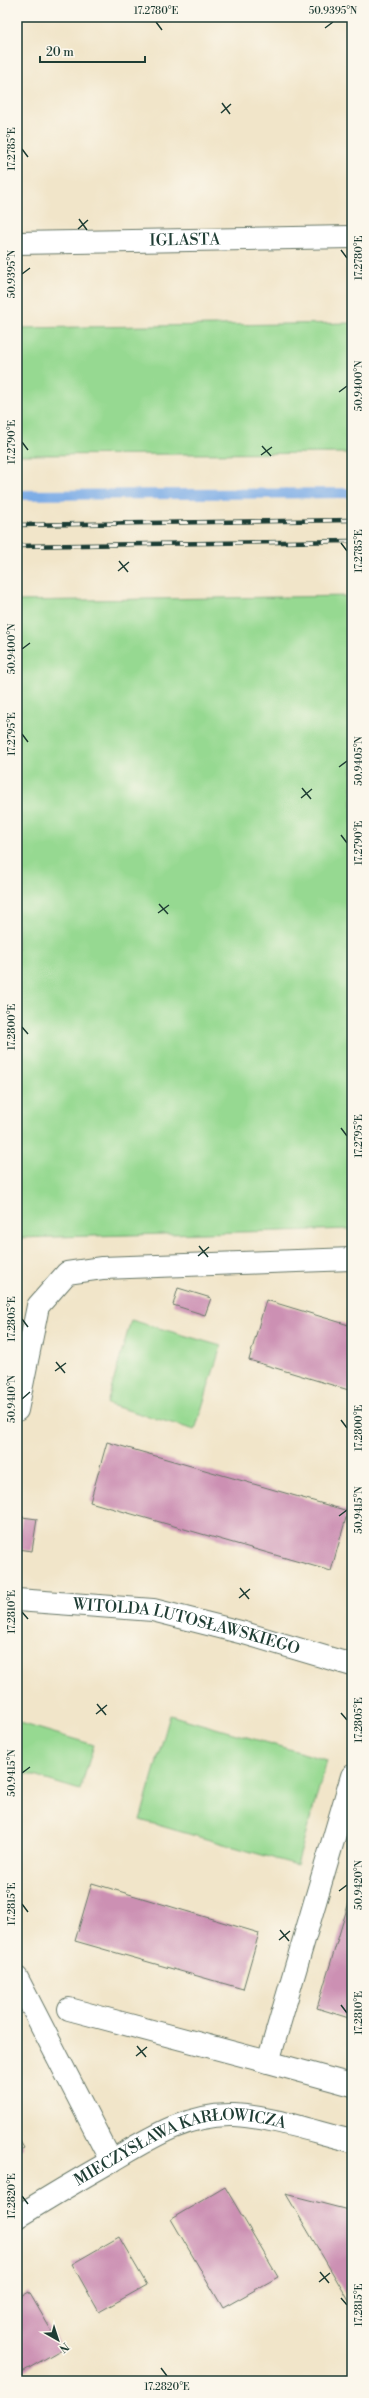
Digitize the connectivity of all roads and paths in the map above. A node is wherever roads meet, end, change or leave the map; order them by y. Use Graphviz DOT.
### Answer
graph roads {
  1 [pos="352,237"];
  2 [pos="17,243"];
  3 [pos="352,1259"];
  4 [pos="17,1410"];
  5 [pos="17,1600"];
  6 [pos="352,1665"];
  7 [pos="352,1776"];
  8 [pos="17,1978"];
  9 [pos="69,2009"];
  10 [pos="268,2062"];
  11 [pos="352,2085"];
  12 [pos="352,2141"];
  13 [pos="111,2161"];
  14 [pos="17,2217"];
  1 -- 2 [label="street, IGLASTA"];
  3 -- 4 [label="street"];
  5 -- 6 [label="street, WITOLDA LUTOSŁAWSKIEGO"];
  7 -- 10 [label="street"];
  8 -- 13 [label="street"];
  9 -- 10 [label="street"];
  10 -- 11 [label="street"];
  12 -- 13 [label="street, MIECZYSŁAWA KARŁOWICZA"];
  13 -- 14 [label="street, MIECZYSŁAWA KARŁOWICZA"];
}
